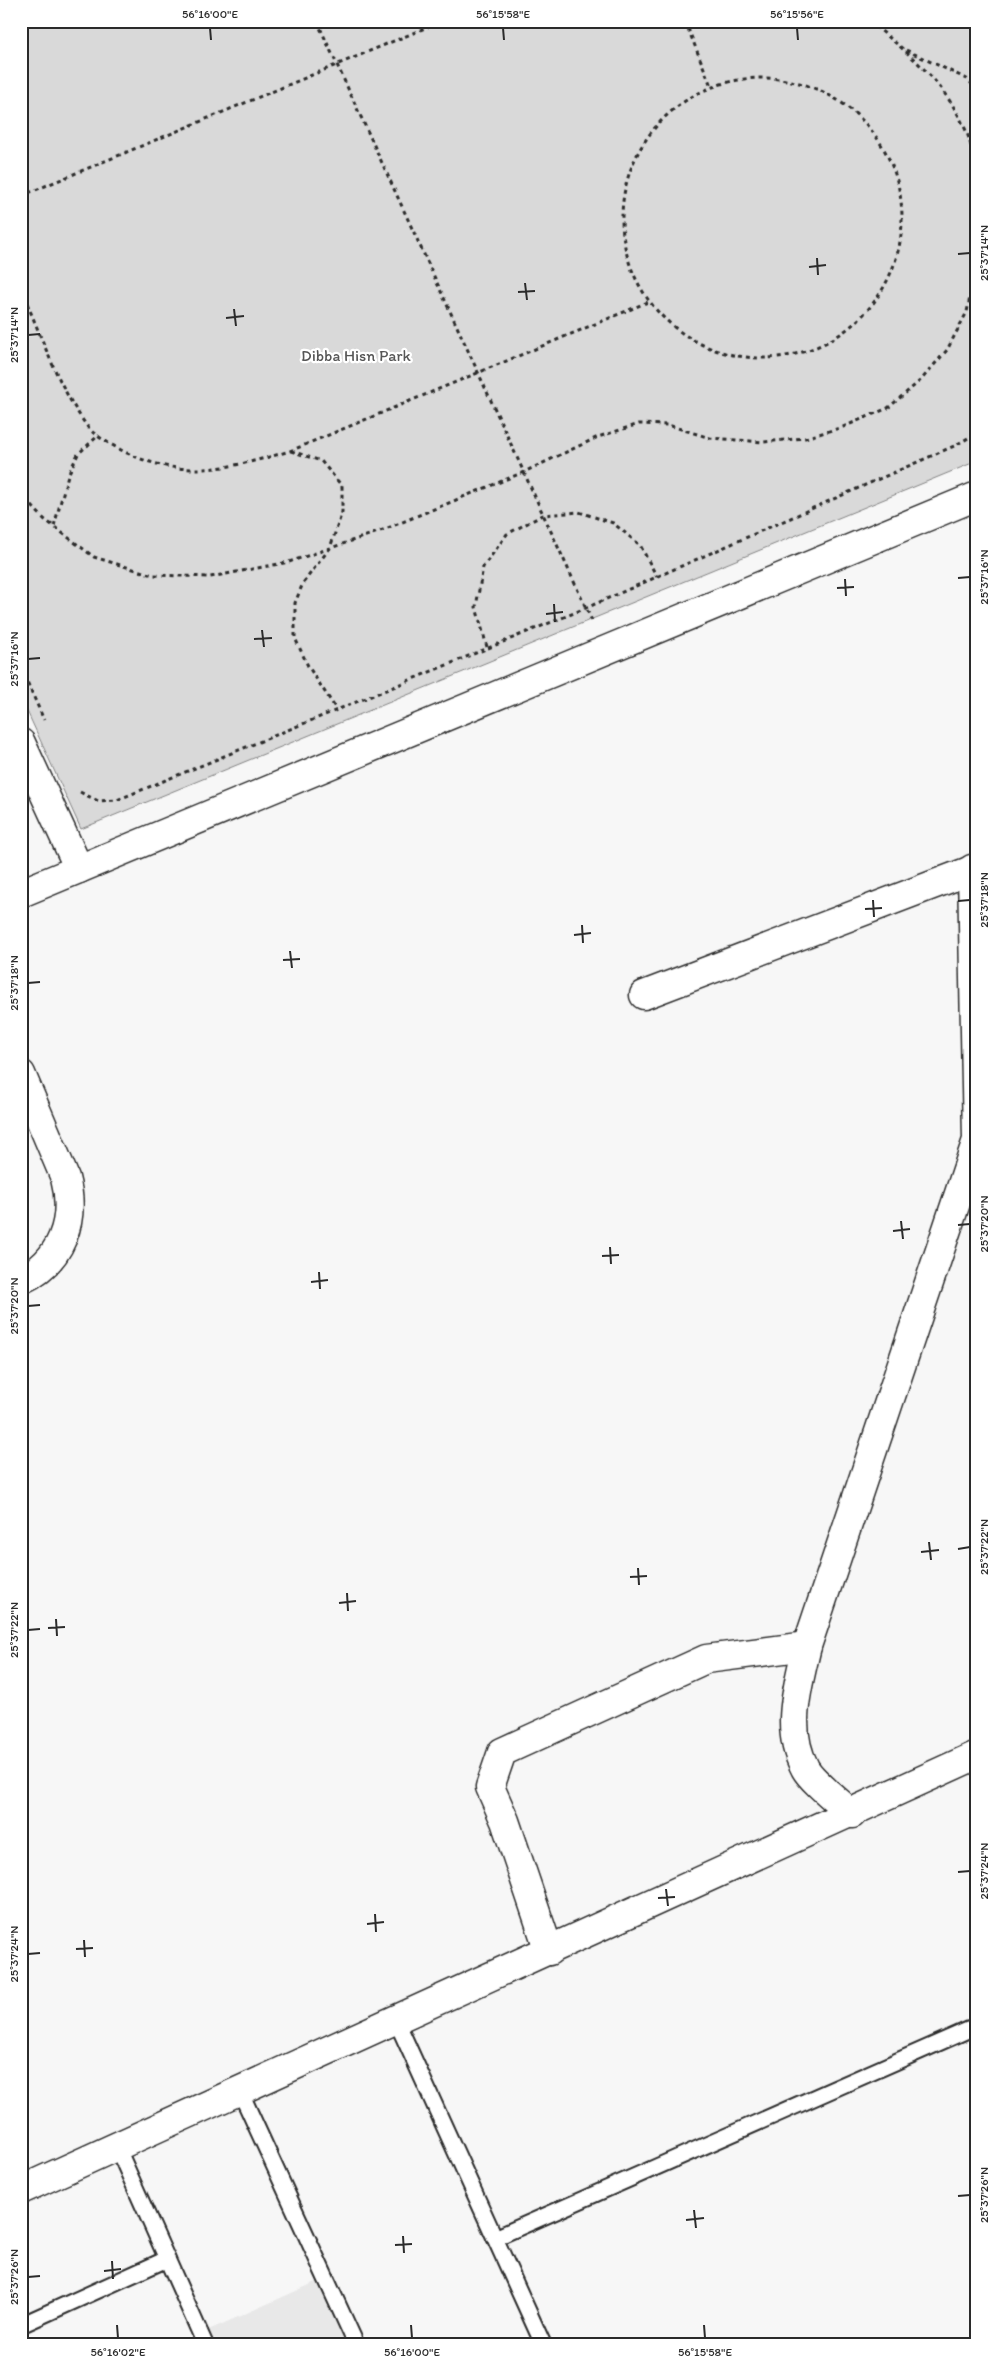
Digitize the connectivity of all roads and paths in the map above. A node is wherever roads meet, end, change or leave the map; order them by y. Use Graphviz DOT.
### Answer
graph roads {
  1 [pos="318,21"];
  2 [pos="442,21"];
  3 [pos="685,21"];
  4 [pos="868,21"];
  5 [pos="903,48"];
  6 [pos="338,65"];
  7 [pos="711,86"];
  8 [pos="977,89"];
  9 [pos="977,175"];
  10 [pos="21,196"];
  11 [pos="977,262"];
  12 [pos="21,289"];
  13 [pos="648,302"];
  14 [pos="479,374"];
  15 [pos="977,433"];
  16 [pos="99,435"];
  17 [pos="290,451"];
  18 [pos="524,472"];
  19 [pos="21,494"];
  20 [pos="977,496"];
  21 [pos="543,515"];
  22 [pos="54,526"];
  23 [pos="330,548"];
  24 [pos="657,576"];
  25 [pos="586,608"];
  26 [pos="487,647"];
  27 [pos="606,650"];
  28 [pos="21,668"];
  29 [pos="336,709"];
  30 [pos="48,729"];
  31 [pos="21,743"];
  32 [pos="75,785"];
  33 [pos="975,868"];
  34 [pos="79,869"];
  35 [pos="21,893"];
  36 [pos="644,995"];
  37 [pos="21,1074"];
  38 [pos="21,1280"];
  39 [pos="807,1646"];
  40 [pos="977,1756"];
  41 [pos="852,1814"];
  42 [pos="550,1951"];
  43 [pos="396,2020"];
  44 [pos="977,2026"];
  45 [pos="240,2091"];
  46 [pos="117,2147"];
  47 [pos="21,2190"];
  48 [pos="495,2238"];
  49 [pos="167,2259"];
  50 [pos="21,2324"];
  51 [pos="205,2344"];
  52 [pos="356,2344"];
  53 [pos="543,2344"];
  1 -- 6 [label="path"];
  2 -- 6 [label="path"];
  3 -- 7 [label="path"];
  4 -- 5 [label="path"];
  5 -- 8 [label="path"];
  5 -- 9 [label="path"];
  6 -- 10 [label="path"];
  6 -- 14 [label="path"];
  7 -- 13 [label="path"];
  7 -- 13 [label="path"];
  11 -- 18 [label="path"];
  12 -- 16 [label="path"];
  13 -- 14 [label="path"];
  14 -- 17 [label="path"];
  14 -- 18 [label="path"];
  15 -- 24 [label="path"];
  16 -- 17 [label="path"];
  16 -- 22 [label="path"];
  17 -- 23 [label="path"];
  18 -- 21 [label="path"];
  18 -- 23 [label="path"];
  19 -- 22 [label="path"];
  20 -- 27 [label="street"];
  21 -- 24 [label="path"];
  21 -- 25 [label="path"];
  21 -- 26 [label="path"];
  22 -- 23 [label="path"];
  23 -- 29 [label="path"];
  24 -- 25 [label="path"];
  25 -- 26 [label="path"];
  25 -- 27 [label="path"];
  26 -- 29 [label="path"];
  27 -- 34 [label="street"];
  28 -- 30 [label="path"];
  29 -- 32 [label="path"];
  31 -- 34 [label="street"];
  33 -- 36 [label="street"];
  33 -- 39 [label="street"];
  34 -- 35 [label="street"];
  37 -- 38 [label="street"];
  39 -- 41 [label="street"];
  39 -- 42 [label="street"];
  40 -- 41 [label="street"];
  41 -- 42 [label="street"];
  42 -- 43 [label="street"];
  43 -- 45 [label="street"];
  43 -- 48 [label="lane"];
  44 -- 48 [label="lane"];
  45 -- 46 [label="street"];
  45 -- 52 [label="lane"];
  46 -- 47 [label="street"];
  46 -- 49 [label="lane"];
  48 -- 53 [label="lane"];
  49 -- 50 [label="lane"];
  49 -- 51 [label="lane"];
}
